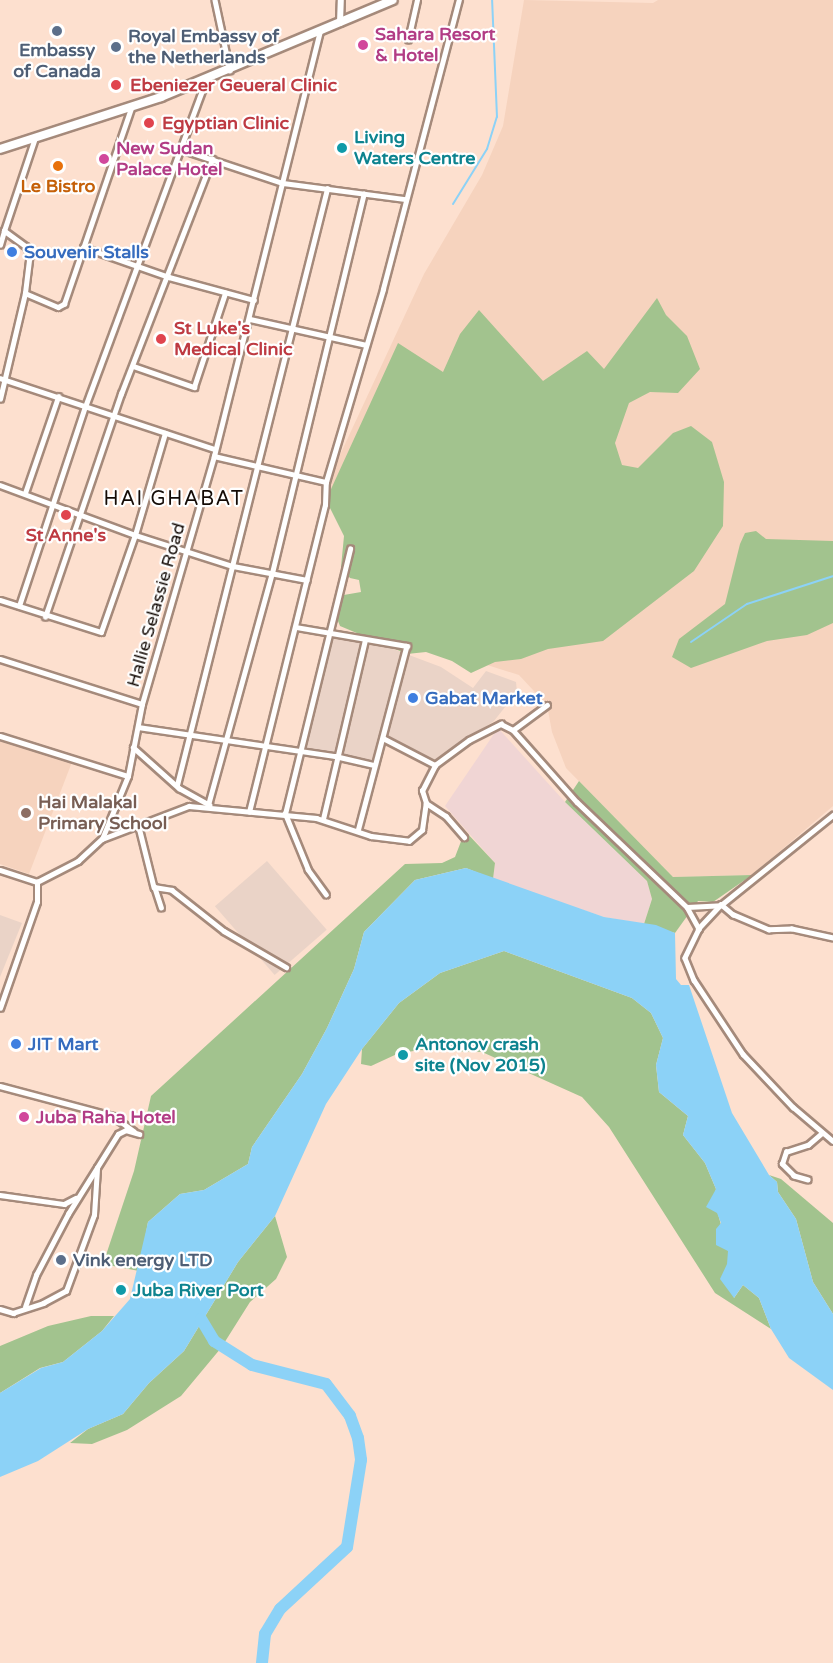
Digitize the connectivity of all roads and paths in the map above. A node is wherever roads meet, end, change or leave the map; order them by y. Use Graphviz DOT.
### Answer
graph roads {
  1 [pos="215,0"];
  2 [pos="341,0"];
  3 [pos="393,0"];
  4 [pos="417,0"];
  5 [pos="459,0"];
  6 [pos="340,23"];
  7 [pos="320,32"];
  8 [pos="408,40"];
  9 [pos="230,70"];
  10 [pos="206,80"];
  11 [pos="131,108"];
  12 [pos="34,141"];
  13 [pos="0,149"];
  14 [pos="180,149"];
  15 [pos="212,159"];
  16 [pos="283,183"];
  17 [pos="327,189"];
  18 [pos="364,194"];
  19 [pos="405,199"];
  20 [pos="4,231"];
  21 [pos="0,244"];
  22 [pos="83,247"];
  23 [pos="137,265"];
  24 [pos="169,277"];
  25 [pos="25,293"];
  26 [pos="225,293"];
  27 [pos="254,300"];
  28 [pos="249,319"];
  29 [pos="292,329"];
  30 [pos="330,337"];
  31 [pos="366,345"];
  32 [pos="133,366"];
  33 [pos="2,379"];
  34 [pos="58,397"];
  35 [pos="0,399"];
  36 [pos="85,406"];
  37 [pos="114,415"];
  38 [pos="165,433"];
  39 [pos="215,449"];
  40 [pos="214,456"];
  41 [pos="258,468"];
  42 [pos="295,476"];
  43 [pos="326,482"];
  44 [pos="0,485"];
  45 [pos="25,493"];
  46 [pos="53,504"];
  47 [pos="82,515"];
  48 [pos="135,535"];
  49 [pos="350,549"];
  50 [pos="186,551"];
  51 [pos="233,566"];
  52 [pos="272,573"];
  53 [pos="307,580"];
  54 [pos="0,600"];
  55 [pos="19,606"];
  56 [pos="45,617"];
  57 [pos="296,627"];
  58 [pos="330,633"];
  59 [pos="365,640"];
  60 [pos="0,659"];
  61 [pos="142,704"];
  62 [pos="547,705"];
  63 [pos="138,727"];
  64 [pos="513,729"];
  65 [pos="190,735"];
  66 [pos="0,736"];
  67 [pos="383,738"];
  68 [pos="227,741"];
  69 [pos="133,747"];
  70 [pos="264,747"];
  71 [pos="301,750"];
  72 [pos="335,756"];
  73 [pos="374,765"];
  74 [pos="435,765"];
  75 [pos="128,776"];
  76 [pos="177,785"];
  77 [pos="426,803"];
  78 [pos="208,805"];
  79 [pos="230,811"];
  80 [pos="249,812"];
  81 [pos="285,814"];
  82 [pos="833,815"];
  83 [pos="323,819"];
  84 [pos="138,823"];
  85 [pos="358,831"];
  86 [pos="464,837"];
  87 [pos="102,839"];
  88 [pos="0,870"];
  89 [pos="37,882"];
  90 [pos="154,887"];
  91 [pos="326,895"];
  92 [pos="722,905"];
  93 [pos="687,907"];
  94 [pos="161,908"];
  95 [pos="699,929"];
  96 [pos="833,938"];
  97 [pos="286,967"];
  98 [pos="0,1008"];
  99 [pos="0,1086"];
  100 [pos="822,1133"];
  101 [pos="833,1142"];
  102 [pos="97,1167"];
  103 [pos="808,1180"];
  104 [pos="0,1195"];
  105 [pos="78,1197"];
  106 [pos="25,1307"];
  107 [pos="0,1309"];
  1 -- 9 [label="street"];
  2 -- 6 [label="street"];
  3 -- 6 [label="main road"];
  4 -- 8 [label="street"];
  5 -- 19 [label="street"];
  6 -- 7 [label="main road"];
  7 -- 9 [label="main road"];
  7 -- 16 [label="street, Hallie Selassie Road"];
  9 -- 10 [label="main road"];
  10 -- 11 [label="main road"];
  10 -- 14 [label="street"];
  11 -- 12 [label="main road"];
  11 -- 22 [label="street"];
  12 -- 13 [label="main road"];
  12 -- 20 [label="street"];
  14 -- 15 [label="street"];
  14 -- 23 [label="street"];
  15 -- 16 [label="street"];
  15 -- 24 [label="street"];
  16 -- 17 [label="street"];
  16 -- 27 [label="street, Hallie Selassie Road"];
  17 -- 18 [label="street"];
  17 -- 29 [label="street"];
  18 -- 19 [label="street"];
  18 -- 30 [label="street"];
  19 -- 31 [label="street"];
  20 -- 21 [label="street"];
  20 -- 25 [label="street"];
  22 -- 23 [label="street"];
  22 -- 25 [label="street"];
  23 -- 24 [label="street"];
  23 -- 36 [label="street"];
  24 -- 26 [label="street"];
  24 -- 32 [label="street"];
  25 -- 33 [label="street"];
  26 -- 27 [label="street"];
  26 -- 32 [label="street"];
  27 -- 28 [label="street, Hallie Selassie Road"];
  28 -- 29 [label="street"];
  28 -- 39 [label="street, Hallie Selassie Road"];
  29 -- 30 [label="street"];
  29 -- 41 [label="street"];
  30 -- 31 [label="street"];
  30 -- 42 [label="street"];
  31 -- 43 [label="street"];
  32 -- 37 [label="street"];
  33 -- 34 [label="street"];
  33 -- 35 [label="street"];
  34 -- 36 [label="street"];
  34 -- 45 [label="street"];
  36 -- 37 [label="street"];
  36 -- 46 [label="street"];
  37 -- 38 [label="street"];
  37 -- 47 [label="street"];
  38 -- 39 [label="street"];
  38 -- 48 [label="street"];
  39 -- 40 [label="street, Hallie Selassie Road"];
  40 -- 41 [label="street"];
  40 -- 50 [label="street, Hallie Selassie Road"];
  41 -- 42 [label="street"];
  41 -- 51 [label="street"];
  42 -- 43 [label="street"];
  42 -- 52 [label="street"];
  43 -- 53 [label="street"];
  44 -- 45 [label="street"];
  45 -- 46 [label="street"];
  46 -- 47 [label="street"];
  46 -- 55 [label="street"];
  47 -- 48 [label="street"];
  47 -- 56 [label="street"];
  48 -- 50 [label="street"];
  48 -- 56 [label="street"];
  49 -- 58 [label="street"];
  50 -- 51 [label="street"];
  50 -- 61 [label="street, Hallie Selassie Road"];
  51 -- 52 [label="street"];
  51 -- 65 [label="street"];
  52 -- 53 [label="street"];
  52 -- 68 [label="street"];
  53 -- 57 [label="street"];
  54 -- 55 [label="street"];
  55 -- 56 [label="street"];
  57 -- 58 [label="street"];
  57 -- 70 [label="street"];
  58 -- 59 [label="street"];
  58 -- 71 [label="street"];
  59 -- 67 [label="street"];
  59 -- 72 [label="street"];
  60 -- 61 [label="street"];
  61 -- 63 [label="street, Hallie Selassie Road"];
  62 -- 64 [label="street"];
  63 -- 65 [label="street"];
  63 -- 69 [label="street, Hallie Selassie Road"];
  64 -- 74 [label="street"];
  64 -- 93 [label="street"];
  65 -- 68 [label="street"];
  65 -- 76 [label="street"];
  66 -- 75 [label="street"];
  67 -- 73 [label="street"];
  67 -- 74 [label="street"];
  68 -- 70 [label="street"];
  68 -- 78 [label="street"];
  69 -- 75 [label="street, Hallie Selassie Road"];
  69 -- 76 [label="street"];
  70 -- 71 [label="street"];
  70 -- 80 [label="street"];
  71 -- 72 [label="street"];
  71 -- 81 [label="street"];
  72 -- 73 [label="street"];
  72 -- 83 [label="street"];
  73 -- 85 [label="street"];
  74 -- 77 [label="street"];
  75 -- 87 [label="street, Hallie Selassie Road"];
  76 -- 78 [label="street"];
  77 -- 85 [label="street"];
  77 -- 86 [label="street"];
  78 -- 79 [label="street"];
  79 -- 80 [label="street"];
  79 -- 84 [label="street"];
  80 -- 81 [label="street"];
  81 -- 83 [label="street"];
  81 -- 91 [label="street"];
  82 -- 92 [label="street"];
  83 -- 85 [label="street"];
  84 -- 87 [label="street"];
  84 -- 90 [label="street"];
  87 -- 89 [label="street, Hallie Selassie Road"];
  88 -- 89 [label="street"];
  89 -- 98 [label="street"];
  90 -- 94 [label="street"];
  90 -- 97 [label="street"];
  92 -- 93 [label="street"];
  92 -- 95 [label="street"];
  92 -- 96 [label="street"];
  93 -- 95 [label="street"];
  95 -- 100 [label="street"];
  99 -- 102 [label="street"];
  100 -- 101 [label="street"];
  100 -- 103 [label="street"];
  102 -- 105 [label="street"];
  102 -- 106 [label="street"];
  104 -- 105 [label="street"];
  105 -- 106 [label="street"];
  106 -- 107 [label="street"];
}
